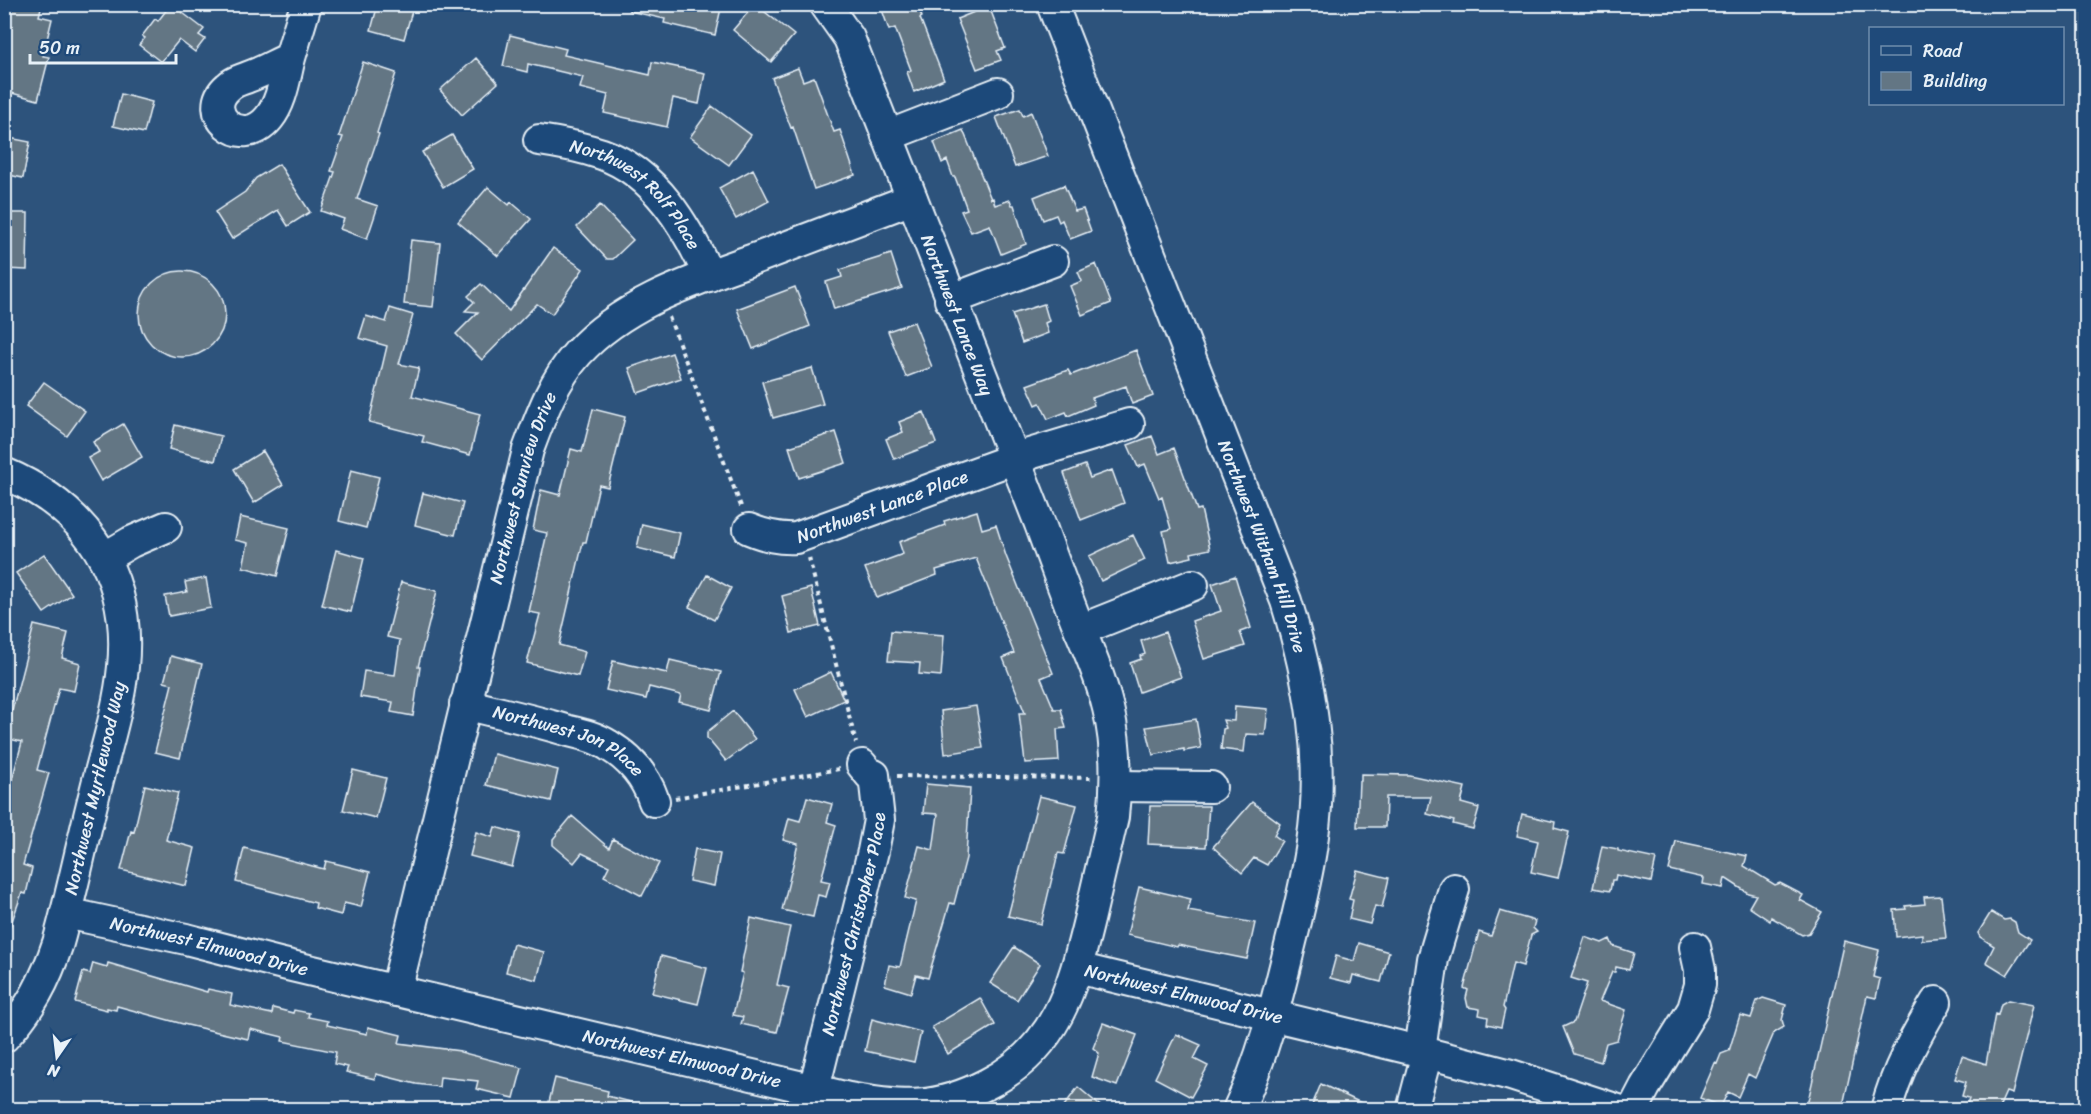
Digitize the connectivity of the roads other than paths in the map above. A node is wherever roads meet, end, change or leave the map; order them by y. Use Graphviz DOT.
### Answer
graph roads {
  1 [pos="306,4"];
  2 [pos="825,4"];
  3 [pos="1052,4"];
  4 [pos="290,58"];
  5 [pos="998,93"];
  6 [pos="887,136"];
  7 [pos="538,140"];
  8 [pos="912,200"];
  9 [pos="1053,261"];
  10 [pos="709,276"];
  11 [pos="950,300"];
  12 [pos="1129,424"];
  13 [pos="1013,459"];
  14 [pos="4,473"];
  15 [pos="166,527"];
  16 [pos="750,530"];
  17 [pos="104,558"];
  18 [pos="1193,585"];
  19 [pos="1080,630"];
  20 [pos="465,704"];
  21 [pos="868,770"];
  22 [pos="1116,782"];
  23 [pos="1211,787"];
  24 [pos="654,801"];
  25 [pos="1454,889"];
  26 [pos="66,913"];
  27 [pos="1695,947"];
  28 [pos="1077,968"];
  29 [pos="396,991"];
  30 [pos="1935,1002"];
  31 [pos="1274,1016"];
  32 [pos="4,1037"];
  33 [pos="1424,1052"];
  34 [pos="814,1089"];
  35 [pos="978,1101"];
  36 [pos="1238,1110"];
  37 [pos="1412,1110"];
  38 [pos="1618,1110"];
  39 [pos="1633,1110"];
  40 [pos="1886,1110"];
  1 -- 4 [label="street"];
  2 -- 6 [label="street, Northwest Lance Way"];
  3 -- 31 [label="street, Northwest Witham Hill Drive"];
  5 -- 6 [label="street"];
  6 -- 8 [label="street, Northwest Lance Way"];
  7 -- 10 [label="street, Northwest Rolf Place"];
  8 -- 10 [label="street, Northwest Sunview Drive"];
  8 -- 11 [label="street, Northwest Lance Way"];
  9 -- 11 [label="street"];
  10 -- 20 [label="street, Northwest Sunview Drive"];
  11 -- 13 [label="street, Northwest Lance Way"];
  12 -- 13 [label="street, Northwest Lance Place"];
  13 -- 16 [label="street, Northwest Lance Place"];
  13 -- 19 [label="street, Northwest Lance Way"];
  14 -- 17 [label="street, Northwest Myrtlewood Way"];
  15 -- 17 [label="street"];
  17 -- 26 [label="street, Northwest Myrtlewood Way"];
  18 -- 19 [label="street"];
  19 -- 22 [label="street, Northwest Lance Way"];
  20 -- 24 [label="street, Northwest Jon Place"];
  20 -- 29 [label="street, Northwest Sunview Drive"];
  21 -- 34 [label="street, Northwest Christopher Place"];
  22 -- 23 [label="street"];
  22 -- 28 [label="street, Northwest Lance Way"];
  25 -- 33 [label="street"];
  26 -- 29 [label="street, Northwest Elmwood Drive"];
  26 -- 32 [label="street"];
  27 -- 39 [label="street"];
  28 -- 31 [label="street, Northwest Elmwood Drive"];
  28 -- 35 [label="street, Northwest Elmwood Drive"];
  29 -- 34 [label="street, Northwest Elmwood Drive"];
  30 -- 40 [label="street"];
  31 -- 33 [label="street, Northwest Elmwood Drive"];
  31 -- 36 [label="street, Northwest Witham Hill Drive"];
  33 -- 37 [label="street"];
  33 -- 38 [label="street, Northwest Elmwood Drive"];
  34 -- 35 [label="street, Northwest Elmwood Drive"];
}
